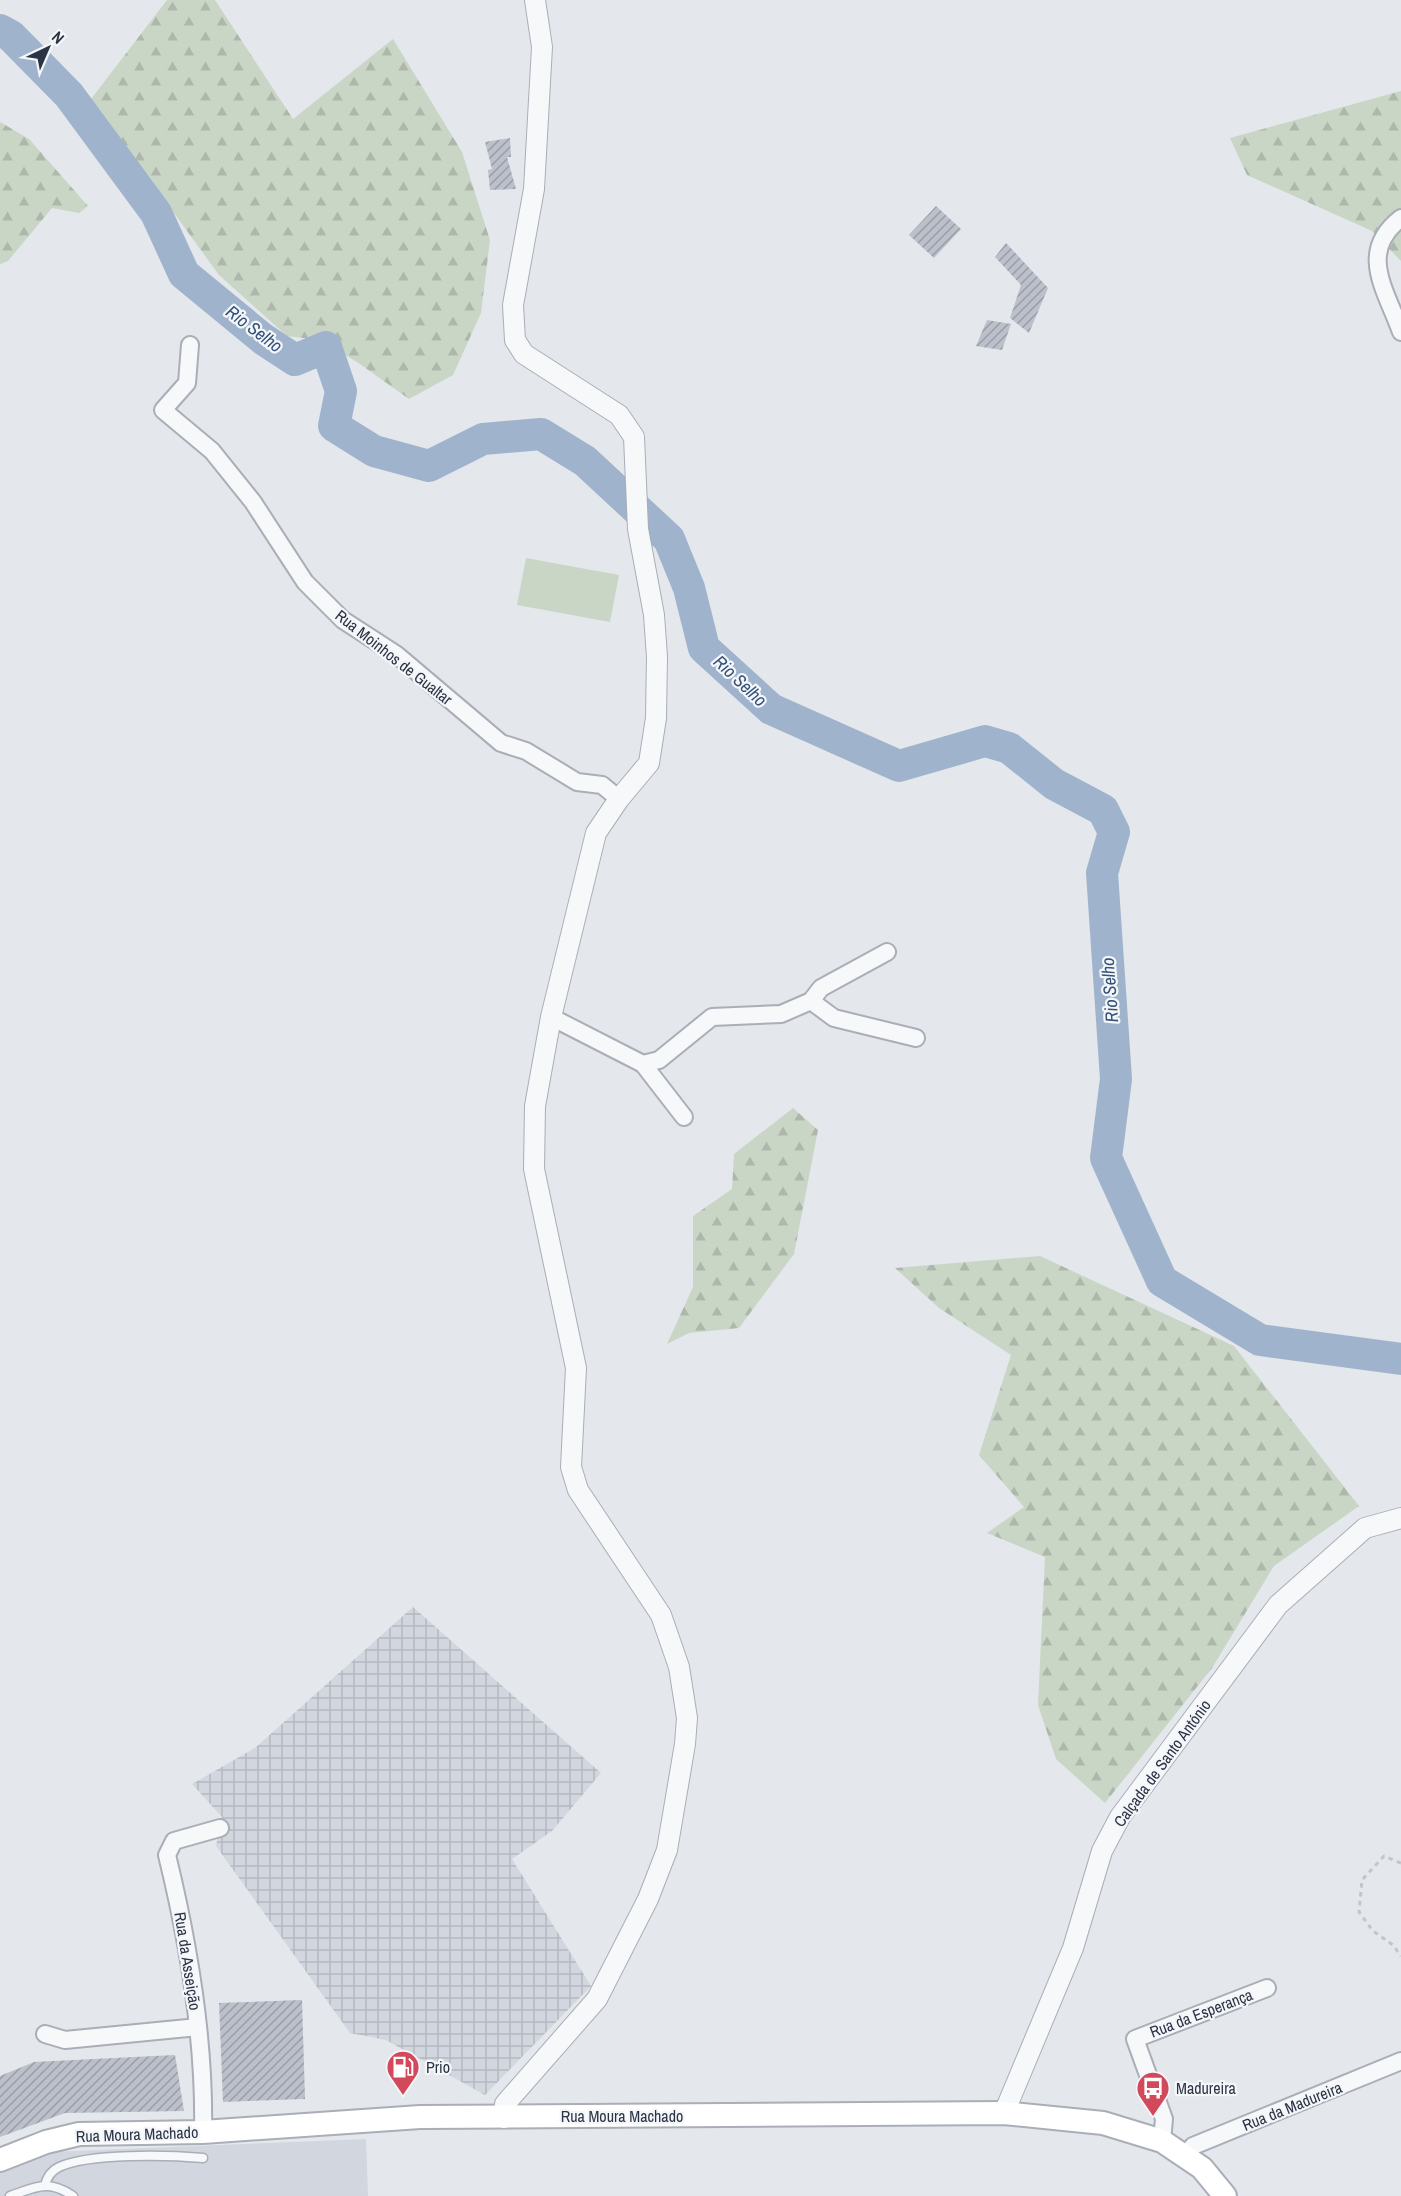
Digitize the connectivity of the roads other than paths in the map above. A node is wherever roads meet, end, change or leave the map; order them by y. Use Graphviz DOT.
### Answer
graph roads {
  1 [pos="535,0"];
  2 [pos="1401,219"];
  3 [pos="1401,332"];
  4 [pos="190,345"];
  5 [pos="619,799"];
  6 [pos="887,952"];
  7 [pos="811,1001"];
  8 [pos="552,1017"];
  9 [pos="916,1038"];
  10 [pos="643,1064"];
  11 [pos="684,1117"];
  12 [pos="1401,1518"];
  13 [pos="220,1828"];
  14 [pos="1267,1988"];
  15 [pos="198,2027"];
  16 [pos="45,2034"];
  17 [pos="1401,2061"];
  18 [pos="1004,2113"];
  19 [pos="504,2118"];
  20 [pos="203,2132"];
  21 [pos="1162,2141"];
  22 [pos="1185,2154"];
  23 [pos="202,2158"];
  24 [pos="0,2160"];
  25 [pos="45,2185"];
  26 [pos="10,2196"];
  27 [pos="73,2196"];
  28 [pos="1225,2196"];
  1 -- 5 [label="street"];
  2 -- 3 [label="street"];
  4 -- 5 [label="street, Rua Moinhos de Gualtar"];
  5 -- 8 [label="street"];
  6 -- 7 [label="street"];
  7 -- 9 [label="street"];
  7 -- 10 [label="street"];
  8 -- 10 [label="street"];
  8 -- 19 [label="street"];
  10 -- 11 [label="street"];
  12 -- 18 [label="street, Calçada de Santo António"];
  13 -- 15 [label="street, Rua da Asseição"];
  14 -- 21 [label="street, Rua da Esperança"];
  15 -- 16 [label="street"];
  15 -- 20 [label="street, Rua da Asseição"];
  17 -- 22 [label="street, Rua da Madureira"];
  18 -- 19 [label="main road, Rua Moura Machado"];
  18 -- 21 [label="main road, Rua Moura Machado"];
  19 -- 20 [label="main road, Rua Moura Machado"];
  20 -- 24 [label="main road, Rua Moura Machado"];
  21 -- 22 [label="main road, Rua Moura Machado"];
  22 -- 28 [label="main road, Rua Moura Machado"];
  23 -- 25 [label="lane"];
  25 -- 26 [label="lane"];
  25 -- 27 [label="lane"];
}
